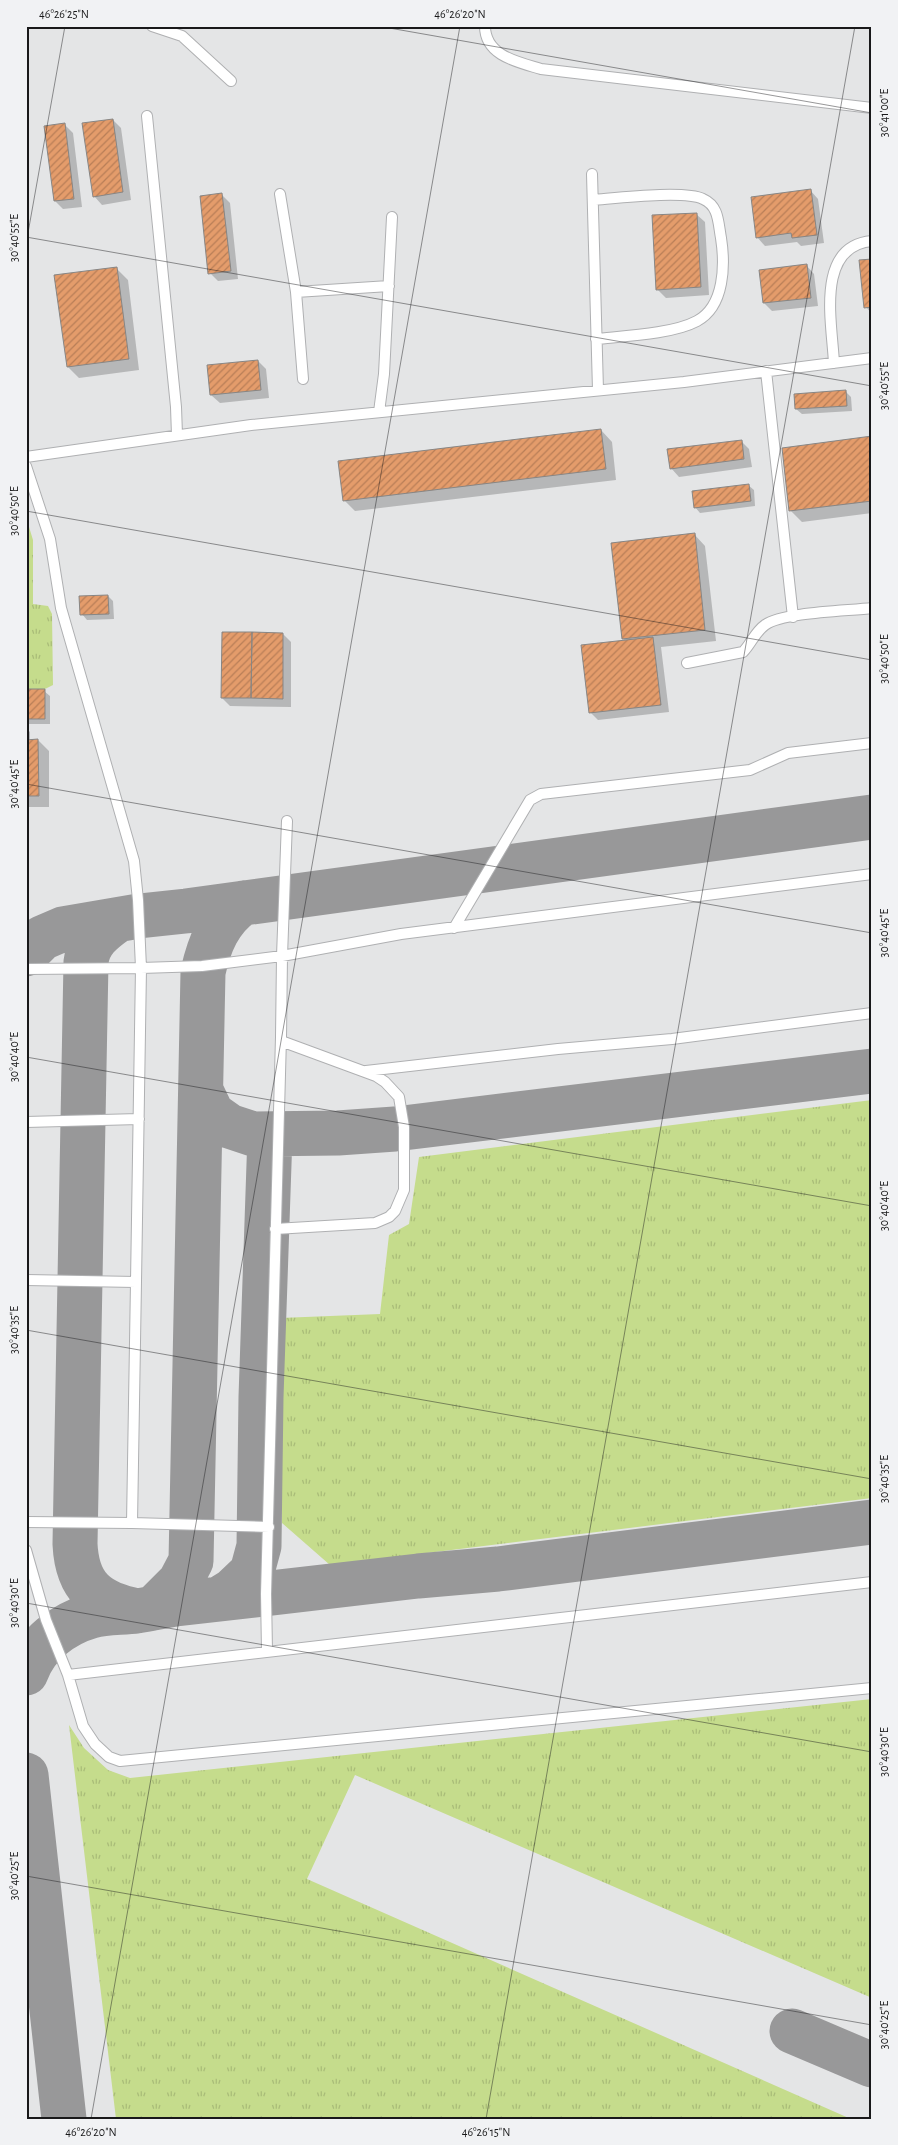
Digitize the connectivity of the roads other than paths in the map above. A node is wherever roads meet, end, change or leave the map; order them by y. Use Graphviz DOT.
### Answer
graph roads {
  1 [pos="152,26"];
  2 [pos="485,26"];
  3 [pos="231,81"];
  4 [pos="872,108"];
  5 [pos="147,116"];
  6 [pos="592,174"];
  7 [pos="280,194"];
  8 [pos="593,200"];
  9 [pos="392,217"];
  10 [pos="872,241"];
  11 [pos="389,286"];
  12 [pos="296,292"];
  13 [pos="596,339"];
  14 [pos="872,358"];
  15 [pos="834,363"];
  16 [pos="766,371"];
  17 [pos="303,380"];
  18 [pos="598,390"];
  19 [pos="379,412"];
  20 [pos="177,435"];
  21 [pos="26,457"];
  22 [pos="26,466"];
  23 [pos="872,608"];
  24 [pos="793,617"];
  25 [pos="687,663"];
  26 [pos="872,744"];
  27 [pos="287,821"];
  28 [pos="872,874"];
  29 [pos="454,928"];
  30 [pos="282,956"];
  31 [pos="141,968"];
  32 [pos="26,969"];
  33 [pos="872,1013"];
  34 [pos="281,1041"];
  35 [pos="366,1071"];
  36 [pos="139,1119"];
  37 [pos="26,1122"];
  38 [pos="275,1228"];
  39 [pos="26,1280"];
  40 [pos="136,1282"];
  41 [pos="26,1522"];
  42 [pos="132,1523"];
  43 [pos="269,1527"];
  44 [pos="26,1550"];
  45 [pos="872,1582"];
  46 [pos="267,1651"];
  47 [pos="68,1674"];
  48 [pos="872,1688"];
  1 -- 3 [label="lane"];
  2 -- 4 [label="lane"];
  5 -- 20 [label="lane"];
  6 -- 8 [label="lane"];
  7 -- 12 [label="lane"];
  8 -- 13 [label="lane"];
  8 -- 13 [label="lane"];
  9 -- 11 [label="lane"];
  10 -- 15 [label="lane"];
  11 -- 12 [label="lane"];
  11 -- 19 [label="lane"];
  12 -- 17 [label="lane"];
  13 -- 18 [label="lane"];
  14 -- 15 [label="lane"];
  15 -- 16 [label="lane"];
  16 -- 18 [label="lane"];
  16 -- 24 [label="lane"];
  18 -- 19 [label="lane"];
  19 -- 20 [label="lane"];
  20 -- 21 [label="lane"];
  22 -- 31 [label="lane"];
  23 -- 24 [label="lane"];
  24 -- 25 [label="lane"];
  26 -- 29 [label="lane"];
  27 -- 30 [label="lane"];
  28 -- 29 [label="lane"];
  29 -- 30 [label="lane"];
  30 -- 31 [label="lane"];
  30 -- 34 [label="lane"];
  31 -- 32 [label="lane"];
  31 -- 36 [label="lane"];
  33 -- 35 [label="lane"];
  34 -- 35 [label="lane"];
  34 -- 38 [label="lane"];
  35 -- 38 [label="lane"];
  36 -- 37 [label="lane"];
  36 -- 40 [label="lane"];
  38 -- 43 [label="lane"];
  39 -- 40 [label="lane"];
  40 -- 42 [label="lane"];
  41 -- 42 [label="lane"];
  42 -- 43 [label="lane"];
  43 -- 46 [label="lane"];
  44 -- 47 [label="lane"];
  45 -- 46 [label="lane"];
  46 -- 47 [label="lane"];
  47 -- 48 [label="lane"];
}
